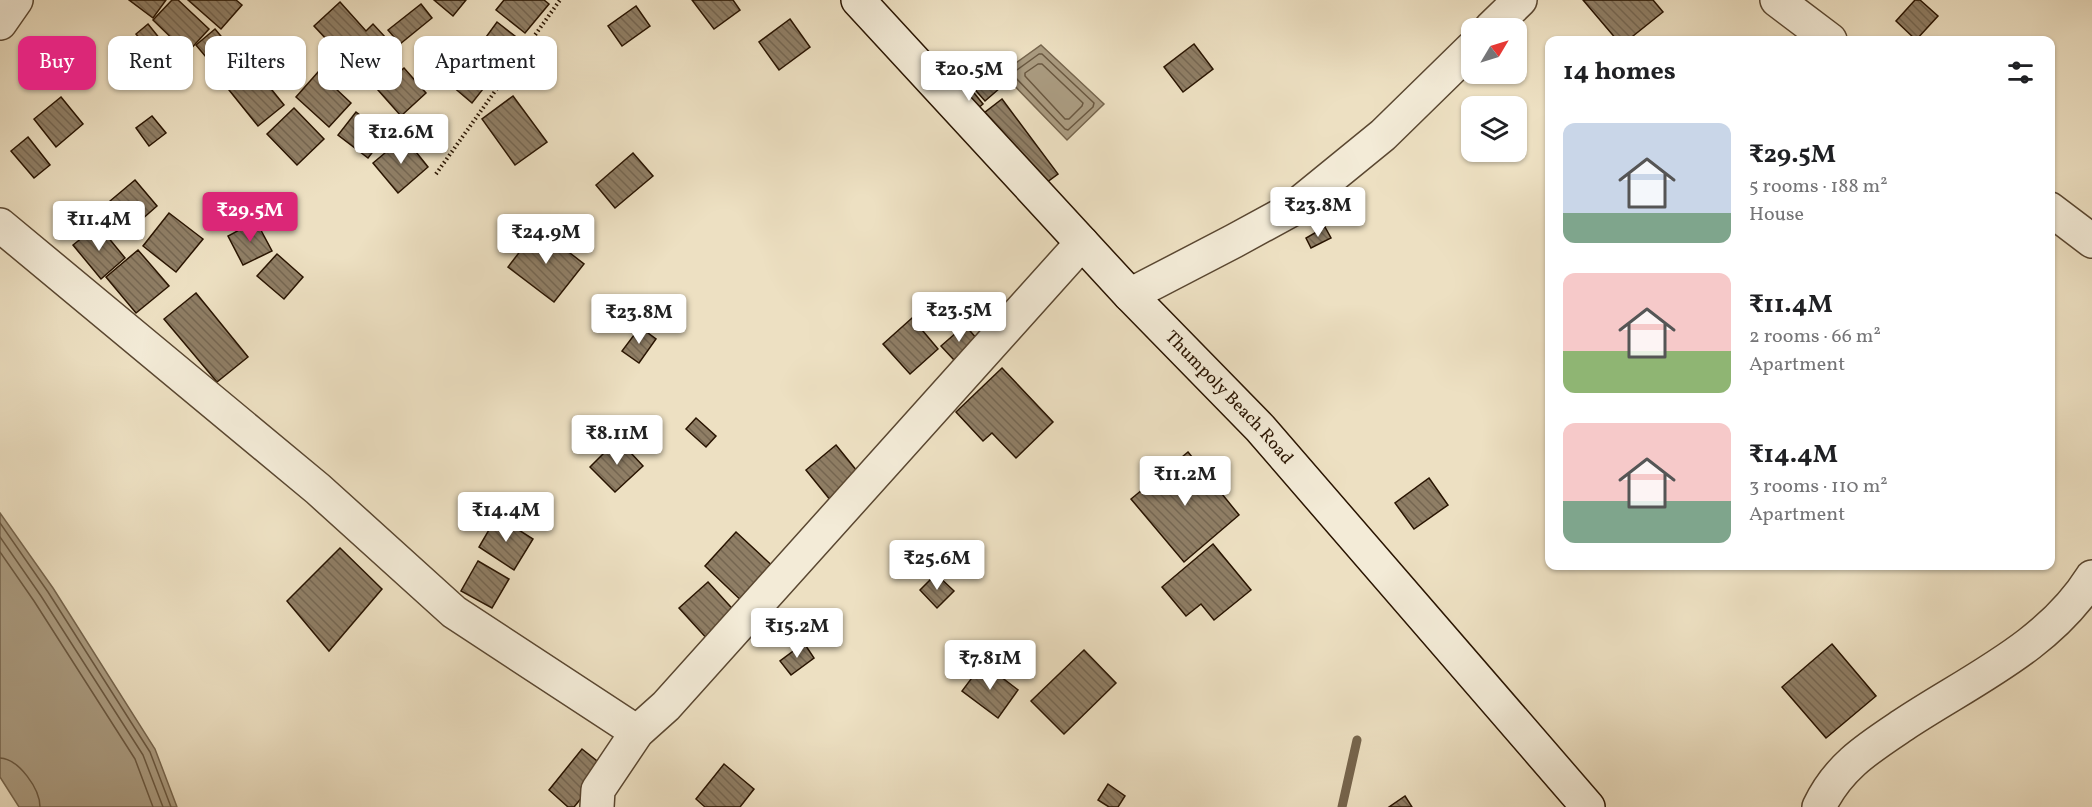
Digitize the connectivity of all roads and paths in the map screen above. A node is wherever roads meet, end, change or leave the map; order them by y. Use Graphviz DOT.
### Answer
graph roads {
  1 [pos="16,0"];
  2 [pos="560,0"];
  3 [pos="858,0"];
  4 [pos="1520,0"];
  5 [pos="1778,0"];
  6 [pos="1501,18"];
  7 [pos="0,24"];
  8 [pos="1825,36"];
  9 [pos="1461,59"];
  10 [pos="436,174"];
  11 [pos="2055,213"];
  12 [pos="0,225"];
  13 [pos="2092,241"];
  14 [pos="1082,243"];
  15 [pos="1130,295"];
  16 [pos="2091,581"];
  17 [pos="637,732"];
  18 [pos="597,807"];
  19 [pos="1588,807"];
  20 [pos="1819,807"];
  1 -- 7 [label="street"];
  2 -- 10 [label="path"];
  3 -- 14 [label="street, Thumpoly Beach Road"];
  4 -- 6 [label="street"];
  5 -- 8 [label="street"];
  9 -- 15 [label="street"];
  11 -- 13 [label="street"];
  12 -- 17 [label="street"];
  14 -- 15 [label="street, Thumpoly Beach Road"];
  14 -- 17 [label="street"];
  15 -- 19 [label="street, Thumpoly Beach Road"];
  16 -- 20 [label="street"];
  17 -- 18 [label="street"];
}
